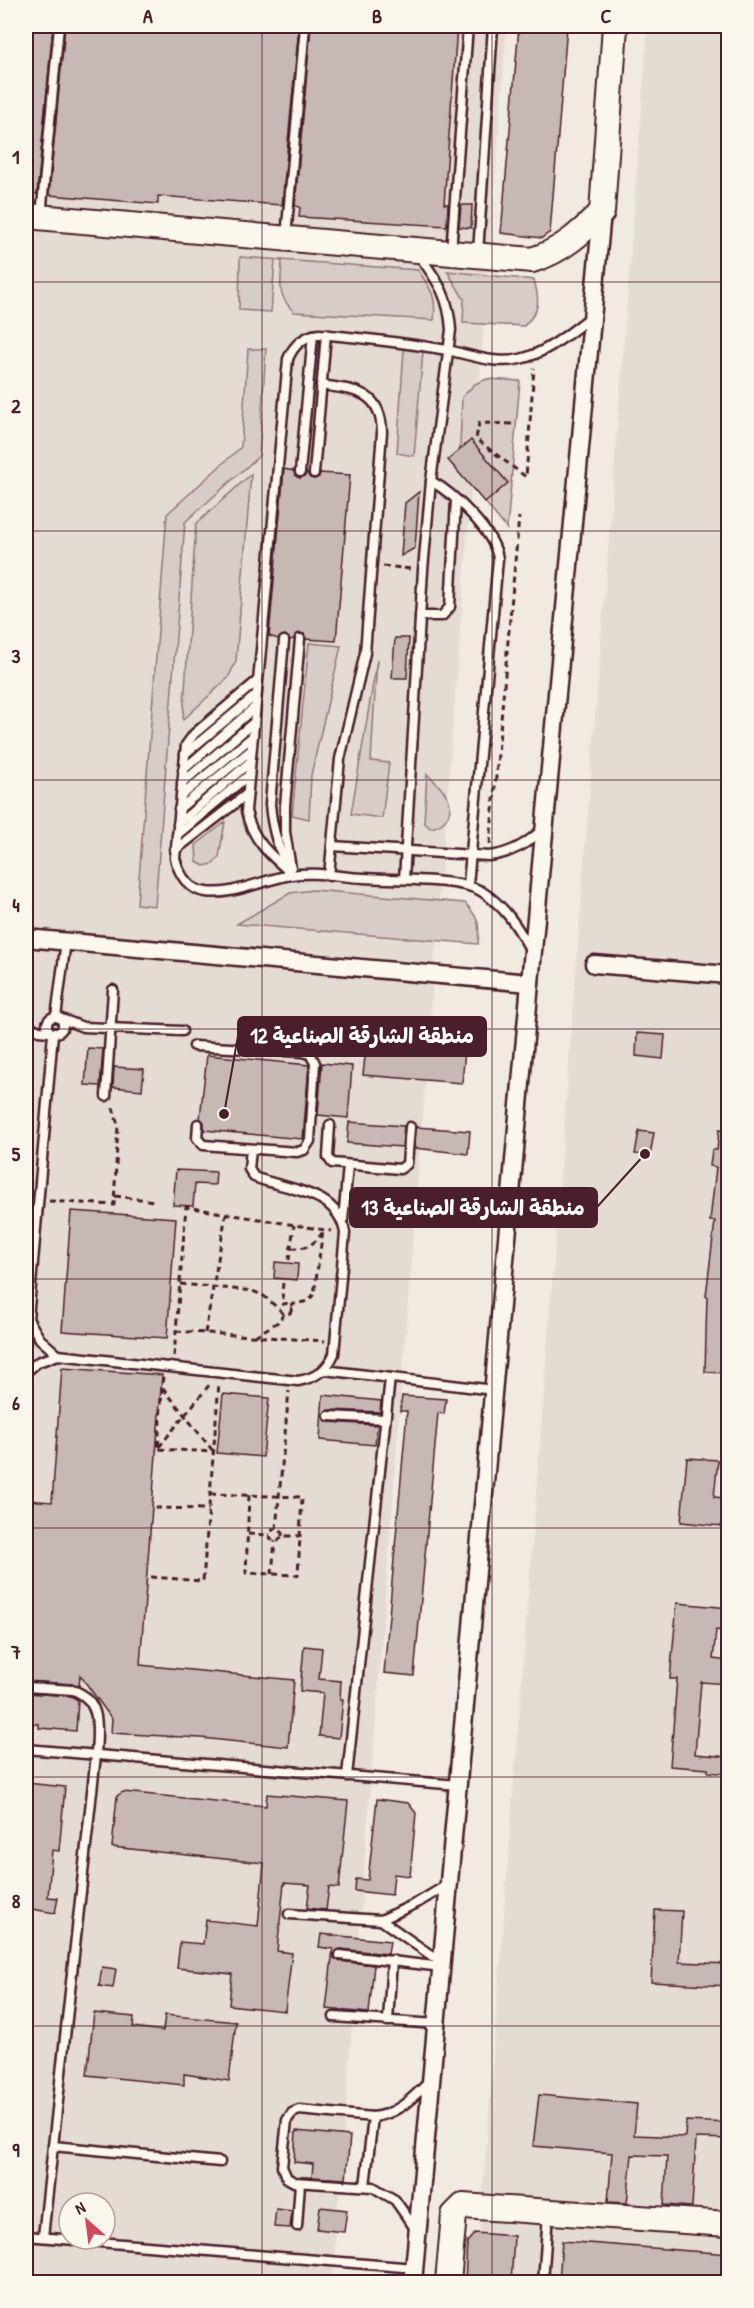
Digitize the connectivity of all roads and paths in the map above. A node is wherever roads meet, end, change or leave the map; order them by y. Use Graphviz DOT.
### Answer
graph roads {
  1 [pos="59,26"];
  2 [pos="305,26"];
  3 [pos="468,26"];
  4 [pos="493,26"];
  5 [pos="615,26"];
  6 [pos="602,212"];
  7 [pos="33,216"];
  8 [pos="286,238"];
  9 [pos="416,250"];
  10 [pos="451,253"];
  11 [pos="477,255"];
  12 [pos="592,317"];
  13 [pos="326,334"];
  14 [pos="313,335"];
  15 [pos="447,350"];
  16 [pos="535,354"];
  17 [pos="321,385"];
  18 [pos="512,424"];
  19 [pos="300,472"];
  20 [pos="314,473"];
  21 [pos="430,481"];
  22 [pos="456,500"];
  23 [pos="519,517"];
  24 [pos="372,565"];
  25 [pos="423,570"];
  26 [pos="420,616"];
  27 [pos="300,639"];
  28 [pos="284,640"];
  29 [pos="257,681"];
  30 [pos="255,696"];
  31 [pos="254,708"];
  32 [pos="253,723"];
  33 [pos="252,737"];
  34 [pos="251,750"];
  35 [pos="185,754"];
  36 [pos="250,762"];
  37 [pos="183,770"];
  38 [pos="249,775"];
  39 [pos="182,783"];
  40 [pos="247,794"];
  41 [pos="180,796"];
  42 [pos="179,809"];
  43 [pos="178,824"];
  44 [pos="544,828"];
  45 [pos="177,835"];
  46 [pos="332,846"];
  47 [pos="175,850"];
  48 [pos="406,852"];
  49 [pos="470,856"];
  50 [pos="489,856"];
  51 [pos="292,874"];
  52 [pos="329,876"];
  53 [pos="404,879"];
  54 [pos="468,885"];
  55 [pos="26,938"];
  56 [pos="66,941"];
  57 [pos="533,953"];
  58 [pos="594,964"];
  59 [pos="729,975"];
  60 [pos="530,983"];
  61 [pos="113,990"];
  62 [pos="54,1018"];
  63 [pos="27,1025"];
  64 [pos="83,1027"];
  65 [pos="111,1028"];
  66 [pos="182,1031"];
  67 [pos="53,1033"];
  68 [pos="194,1046"];
  69 [pos="106,1096"];
  70 [pos="198,1124"];
  71 [pos="330,1125"];
  72 [pos="410,1127"];
  73 [pos="251,1149"];
  74 [pos="348,1165"];
  75 [pos="115,1196"];
  76 [pos="38,1200"];
  77 [pos="155,1201"];
  78 [pos="26,1210"];
  79 [pos="37,1211"];
  80 [pos="226,1214"];
  81 [pos="343,1222"];
  82 [pos="294,1225"];
  83 [pos="323,1230"];
  84 [pos="345,1233"];
  85 [pos="291,1248"];
  86 [pos="289,1260"];
  87 [pos="283,1283"];
  88 [pos="180,1284"];
  89 [pos="213,1287"];
  90 [pos="284,1304"];
  91 [pos="290,1305"];
  92 [pos="282,1313"];
  93 [pos="28,1318"];
  94 [pos="176,1331"];
  95 [pos="205,1333"];
  96 [pos="254,1336"];
  97 [pos="26,1342"];
  98 [pos="335,1342"];
  99 [pos="58,1355"];
  100 [pos="163,1366"];
  101 [pos="173,1367"];
  102 [pos="324,1370"];
  103 [pos="26,1372"];
  104 [pos="219,1372"];
  105 [pos="390,1378"];
  106 [pos="290,1380"];
  107 [pos="162,1387"];
  108 [pos="494,1390"];
  109 [pos="329,1416"];
  110 [pos="185,1417"];
  111 [pos="385,1419"];
  112 [pos="158,1449"];
  113 [pos="214,1452"];
  114 [pos="210,1494"];
  115 [pos="249,1495"];
  116 [pos="279,1496"];
  117 [pos="155,1508"];
  118 [pos="209,1509"];
  119 [pos="276,1529"];
  120 [pos="248,1534"];
  121 [pos="270,1534"];
  122 [pos="282,1536"];
  123 [pos="299,1536"];
  124 [pos="275,1541"];
  125 [pos="272,1574"];
  126 [pos="151,1577"];
  127 [pos="26,1687"];
  128 [pos="26,1749"];
  129 [pos="96,1755"];
  130 [pos="347,1776"];
  131 [pos="458,1785"];
  132 [pos="449,1884"];
  133 [pos="289,1914"];
  134 [pos="381,1920"];
  135 [pos="340,1955"];
  136 [pos="392,1960"];
  137 [pos="442,1965"];
  138 [pos="334,2017"];
  139 [pos="388,2021"];
  140 [pos="436,2024"];
  141 [pos="432,2079"];
  142 [pos="373,2117"];
  143 [pos="53,2146"];
  144 [pos="220,2163"];
  145 [pos="300,2183"];
  146 [pos="365,2186"];
  147 [pos="548,2212"];
  148 [pos="729,2224"];
  149 [pos="297,2226"];
  150 [pos="418,2233"];
  151 [pos="26,2236"];
  152 [pos="43,2237"];
  153 [pos="414,2275"];
  154 [pos="448,2283"];
  155 [pos="543,2283"];
  1 -- 7 [label="lane"];
  2 -- 8 [label="lane"];
  3 -- 10 [label="lane"];
  4 -- 11 [label="lane"];
  5 -- 6 [label="main road"];
  6 -- 11 [label="main road"];
  6 -- 12 [label="street"];
  7 -- 8 [label="main road"];
  8 -- 9 [label="main road"];
  9 -- 10 [label="main road"];
  9 -- 15 [label="lane"];
  10 -- 11 [label="main road"];
  12 -- 16 [label="lane"];
  12 -- 44 [label="street"];
  13 -- 14 [label="lane"];
  13 -- 15 [label="lane"];
  13 -- 17 [label="lane"];
  14 -- 19 [label="lane"];
  14 -- 29 [label="lane"];
  15 -- 16 [label="lane"];
  15 -- 21 [label="lane"];
  16 -- 18 [label="path"];
  17 -- 20 [label="lane"];
  17 -- 24 [label="lane"];
  21 -- 22 [label="lane"];
  21 -- 25 [label="lane"];
  22 -- 26 [label="lane"];
  22 -- 49 [label="lane"];
  23 -- 50 [label="path"];
  24 -- 25 [label="path"];
  24 -- 46 [label="lane"];
  25 -- 26 [label="lane"];
  26 -- 48 [label="lane"];
  27 -- 51 [label="lane"];
  28 -- 51 [label="lane"];
  29 -- 30 [label="lane"];
  29 -- 35 [label="lane"];
  30 -- 31 [label="lane"];
  30 -- 35 [label="lane"];
  31 -- 32 [label="lane"];
  31 -- 37 [label="lane"];
  32 -- 33 [label="lane"];
  32 -- 39 [label="lane"];
  33 -- 34 [label="lane"];
  33 -- 41 [label="lane"];
  34 -- 36 [label="lane"];
  34 -- 42 [label="lane"];
  35 -- 37 [label="lane"];
  36 -- 38 [label="lane"];
  36 -- 43 [label="lane"];
  37 -- 39 [label="lane"];
  38 -- 40 [label="lane"];
  38 -- 45 [label="lane"];
  39 -- 41 [label="lane"];
  40 -- 47 [label="lane"];
  40 -- 51 [label="lane"];
  41 -- 42 [label="lane"];
  42 -- 43 [label="lane"];
  43 -- 45 [label="lane"];
  44 -- 50 [label="lane"];
  44 -- 57 [label="street"];
  45 -- 47 [label="lane"];
  46 -- 48 [label="lane"];
  46 -- 52 [label="lane"];
  47 -- 51 [label="lane"];
  48 -- 49 [label="lane"];
  48 -- 53 [label="lane"];
  49 -- 50 [label="lane"];
  49 -- 54 [label="lane"];
  51 -- 52 [label="lane"];
  52 -- 53 [label="lane"];
  53 -- 54 [label="lane"];
  54 -- 57 [label="lane"];
  55 -- 56 [label="street"];
  56 -- 60 [label="street"];
  56 -- 62 [label="lane"];
  57 -- 60 [label="street"];
  58 -- 59 [label="street"];
  60 -- 108 [label="street"];
  61 -- 65 [label="lane"];
  62 -- 63 [label="lane"];
  62 -- 64 [label="lane"];
  62 -- 67 [label="lane"];
  62 -- 67 [label="lane"];
  63 -- 67 [label="lane"];
  64 -- 65 [label="lane"];
  64 -- 67 [label="lane"];
  65 -- 66 [label="lane"];
  65 -- 69 [label="lane"];
  67 -- 76 [label="lane"];
  68 -- 73 [label="lane"];
  69 -- 75 [label="path"];
  70 -- 73 [label="lane"];
  71 -- 74 [label="lane"];
  72 -- 74 [label="lane"];
  73 -- 81 [label="lane"];
  74 -- 81 [label="lane"];
  75 -- 76 [label="path"];
  75 -- 77 [label="path"];
  76 -- 79 [label="lane"];
  78 -- 79 [label="lane"];
  79 -- 93 [label="lane"];
  80 -- 82 [label="path"];
  80 -- 88 [label="path"];
  80 -- 89 [label="path"];
  81 -- 84 [label="lane"];
  82 -- 83 [label="path"];
  82 -- 85 [label="path"];
  83 -- 84 [label="path"];
  83 -- 85 [label="path"];
  83 -- 91 [label="path"];
  84 -- 98 [label="lane"];
  85 -- 86 [label="path"];
  87 -- 90 [label="path"];
  88 -- 89 [label="path"];
  88 -- 94 [label="path"];
  89 -- 92 [label="path"];
  89 -- 95 [label="path"];
  90 -- 91 [label="path"];
  90 -- 92 [label="path"];
  91 -- 92 [label="path"];
  92 -- 96 [label="path"];
  93 -- 97 [label="lane"];
  93 -- 99 [label="lane"];
  94 -- 95 [label="path"];
  94 -- 101 [label="path"];
  95 -- 96 [label="path"];
  96 -- 98 [label="path"];
  98 -- 102 [label="lane"];
  99 -- 100 [label="lane"];
  99 -- 103 [label="lane"];
  100 -- 101 [label="lane"];
  100 -- 107 [label="path"];
  101 -- 104 [label="lane"];
  102 -- 105 [label="lane"];
  102 -- 106 [label="lane"];
  104 -- 106 [label="lane"];
  104 -- 110 [label="path"];
  104 -- 113 [label="path"];
  105 -- 108 [label="lane"];
  105 -- 111 [label="lane"];
  106 -- 116 [label="path"];
  107 -- 110 [label="path"];
  107 -- 112 [label="path"];
  108 -- 131 [label="street"];
  109 -- 111 [label="lane"];
  110 -- 112 [label="path"];
  110 -- 113 [label="path"];
  111 -- 130 [label="lane"];
  112 -- 113 [label="path"];
  113 -- 114 [label="path"];
  114 -- 115 [label="path"];
  114 -- 118 [label="path"];
  115 -- 116 [label="path"];
  115 -- 120 [label="path"];
  116 -- 119 [label="path"];
  116 -- 123 [label="path"];
  117 -- 118 [label="path"];
  118 -- 126 [label="path"];
  119 -- 121 [label="path"];
  119 -- 122 [label="path"];
  120 -- 121 [label="path"];
  120 -- 125 [label="path"];
  121 -- 124 [label="path"];
  122 -- 123 [label="path"];
  122 -- 124 [label="path"];
  123 -- 125 [label="path"];
  124 -- 125 [label="path"];
  127 -- 129 [label="lane"];
  128 -- 129 [label="lane"];
  129 -- 130 [label="lane"];
  129 -- 143 [label="lane"];
  130 -- 131 [label="lane"];
  131 -- 132 [label="street"];
  132 -- 134 [label="lane"];
  132 -- 137 [label="street"];
  133 -- 134 [label="lane"];
  134 -- 137 [label="lane"];
  135 -- 136 [label="lane"];
  136 -- 137 [label="lane"];
  136 -- 139 [label="lane"];
  137 -- 140 [label="street"];
  138 -- 139 [label="lane"];
  139 -- 140 [label="lane"];
  140 -- 141 [label="street"];
  141 -- 142 [label="lane"];
  141 -- 150 [label="street"];
  142 -- 145 [label="lane"];
  142 -- 146 [label="lane"];
  143 -- 144 [label="lane"];
  143 -- 152 [label="lane"];
  145 -- 146 [label="lane"];
  145 -- 149 [label="lane"];
  146 -- 150 [label="lane"];
  147 -- 148 [label="main road"];
  147 -- 154 [label="main road"];
  147 -- 155 [label="lane"];
  150 -- 153 [label="street"];
  151 -- 152 [label="lane"];
  152 -- 153 [label="lane"];
}
